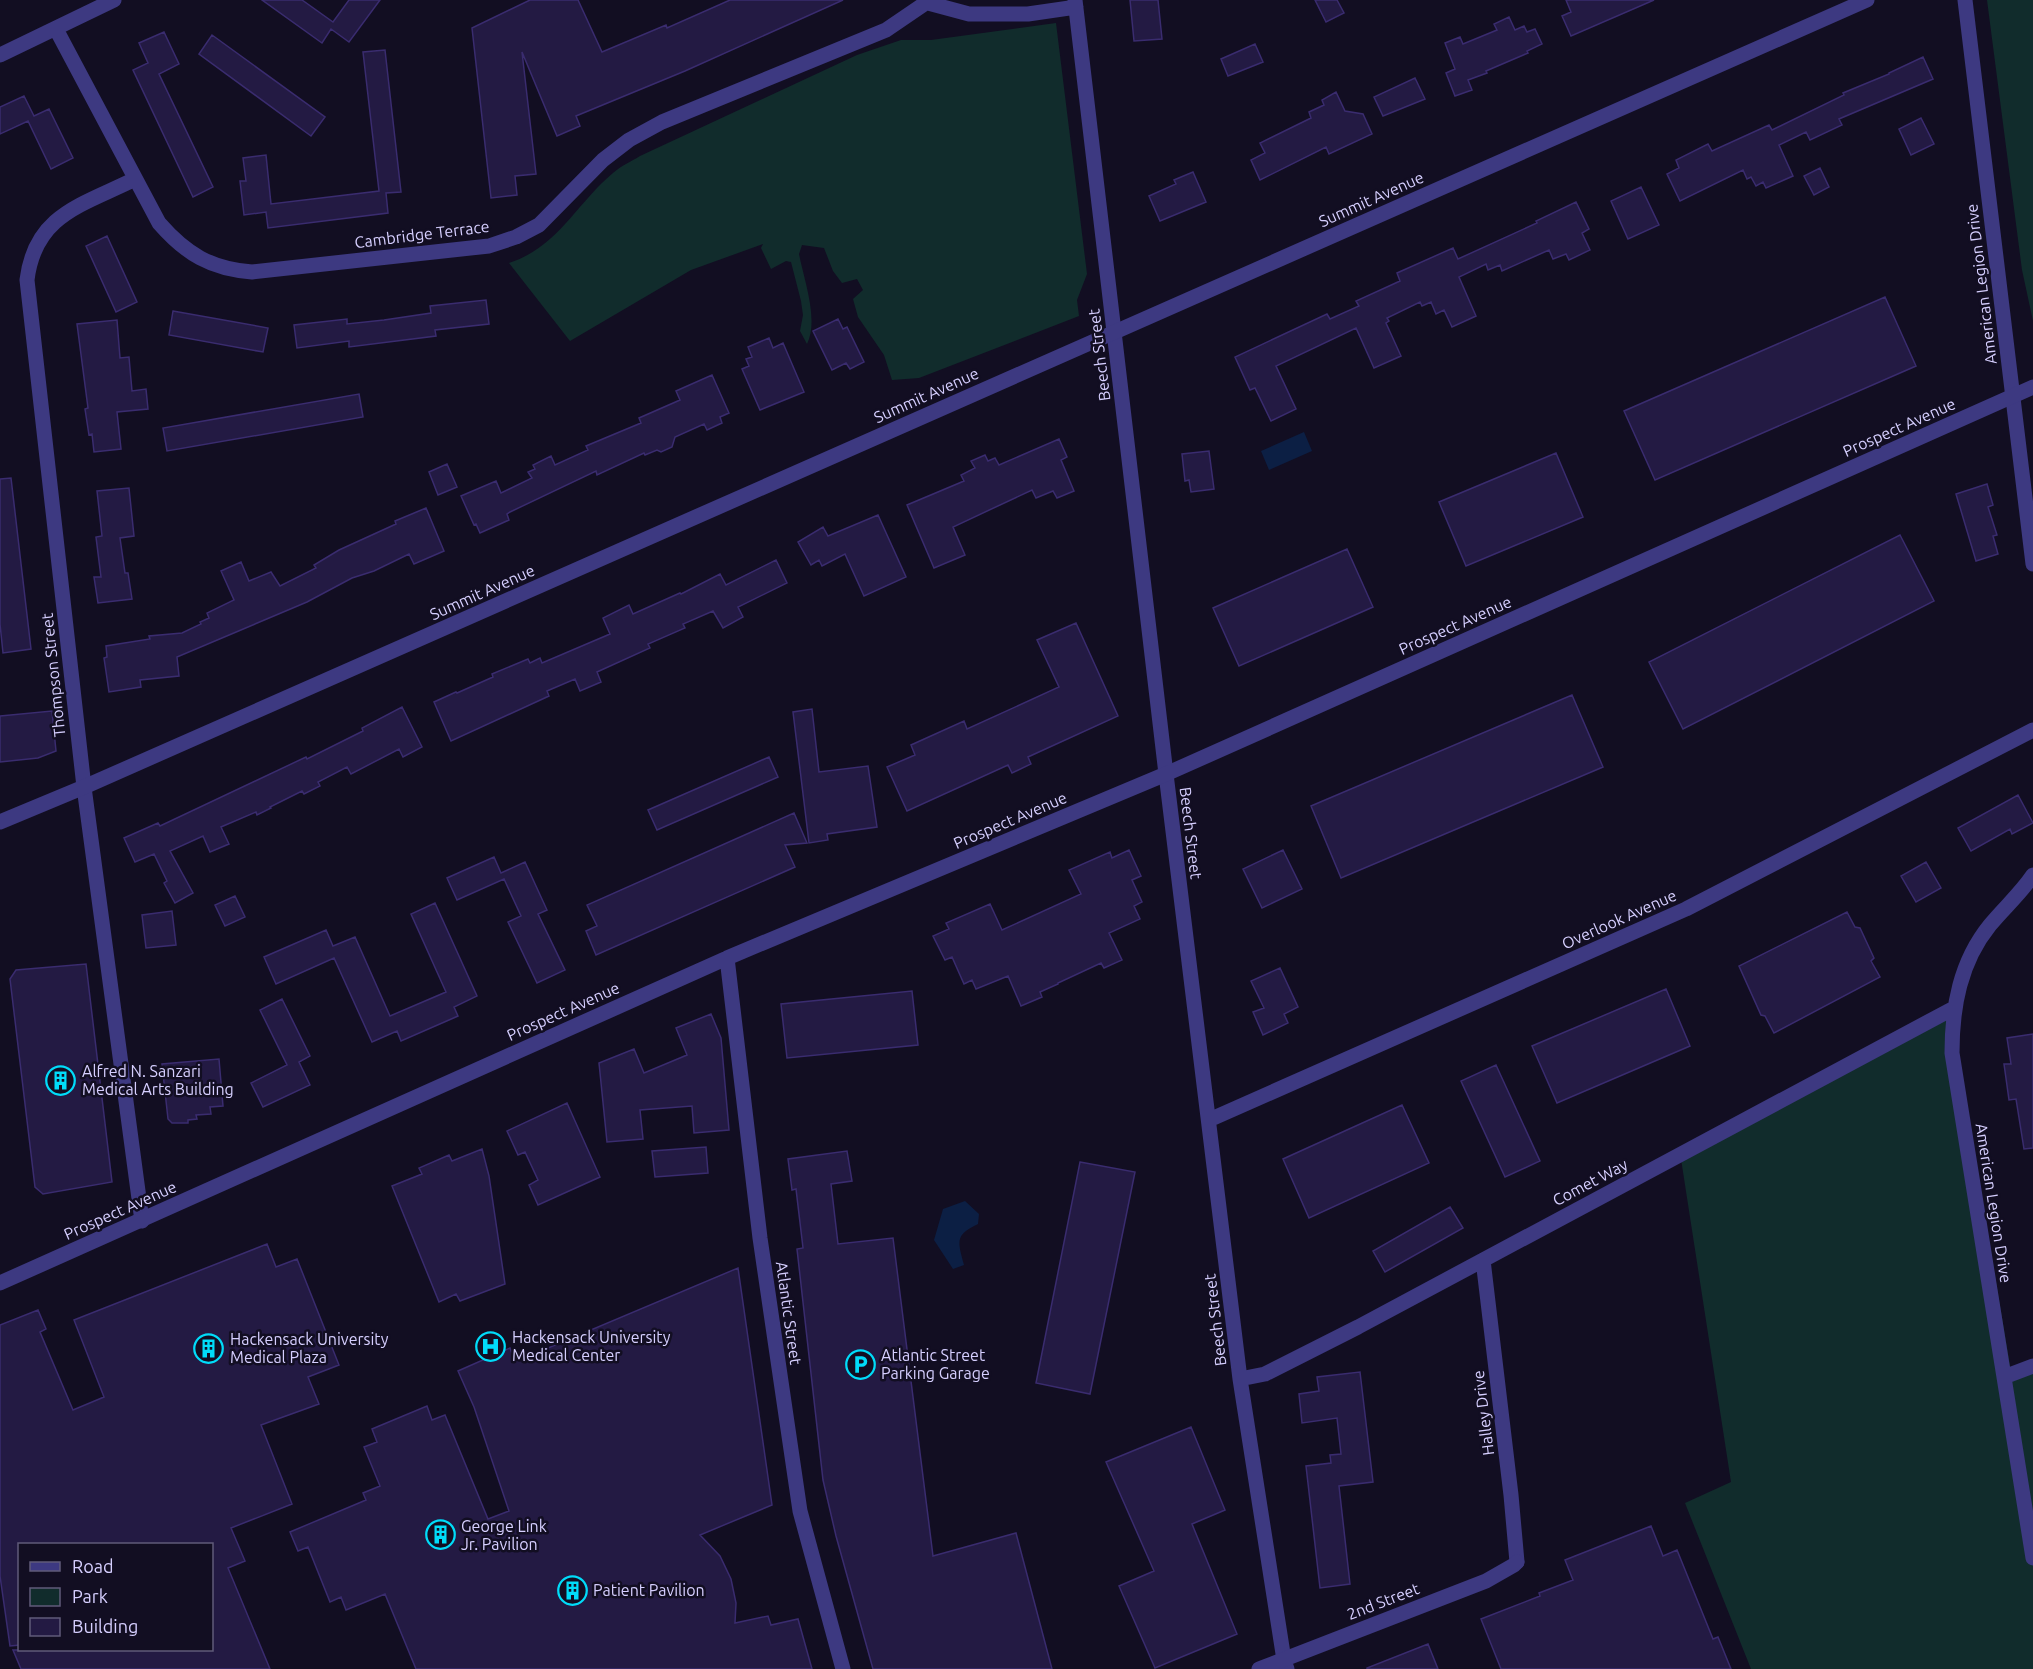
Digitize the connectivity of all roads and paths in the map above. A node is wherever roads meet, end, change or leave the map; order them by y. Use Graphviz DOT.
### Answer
graph roads {
  1 [pos="114,0"];
  2 [pos="1965,0"];
  3 [pos="929,1"];
  4 [pos="1863,1"];
  5 [pos="1076,4"];
  6 [pos="56,29"];
  7 [pos="0,56"];
  8 [pos="135,179"];
  9 [pos="1114,332"];
  10 [pos="2033,387"];
  11 [pos="2012,396"];
  12 [pos="2033,564"];
  13 [pos="2033,730"];
  14 [pos="1166,774"];
  15 [pos="84,787"];
  16 [pos="0,822"];
  17 [pos="2033,875"];
  18 [pos="727,958"];
  19 [pos="1954,1008"];
  20 [pos="1209,1120"];
  21 [pos="142,1221"];
  22 [pos="1483,1260"];
  23 [pos="0,1283"];
  24 [pos="2033,1366"];
  25 [pos="2004,1377"];
  26 [pos="1240,1379"];
  27 [pos="2033,1558"];
  28 [pos="1516,1562"];
  29 [pos="1285,1664"];
  30 [pos="843,1669"];
  31 [pos="1258,1669"];
  1 -- 6 [label="street"];
  2 -- 11 [label="street, American Legion Drive"];
  3 -- 5 [label="street, Cambridge Terrace"];
  3 -- 8 [label="street, Cambridge Terrace"];
  4 -- 9 [label="street, Summit Avenue"];
  5 -- 9 [label="street, Beech Street"];
  6 -- 7 [label="street"];
  6 -- 8 [label="street, Cambridge Terrace"];
  8 -- 15 [label="street, Thompson Street"];
  9 -- 14 [label="street, Beech Street"];
  9 -- 15 [label="street, Summit Avenue"];
  10 -- 11 [label="street, Prospect Avenue"];
  11 -- 12 [label="street, American Legion Drive"];
  11 -- 14 [label="street, Prospect Avenue"];
  13 -- 20 [label="street, Overlook Avenue"];
  14 -- 18 [label="street, Prospect Avenue"];
  14 -- 20 [label="street, Beech Street"];
  15 -- 16 [label="street, Summit Avenue"];
  15 -- 21 [label="street, Thompson Street"];
  17 -- 19 [label="street, American Legion Drive"];
  18 -- 21 [label="street, Prospect Avenue"];
  18 -- 30 [label="street, Atlantic Street"];
  19 -- 22 [label="street, Comet Way"];
  19 -- 25 [label="street, American Legion Drive"];
  20 -- 26 [label="street, Beech Street"];
  21 -- 23 [label="street, Prospect Avenue"];
  22 -- 26 [label="street, Comet Way"];
  22 -- 28 [label="street, Halley Drive"];
  24 -- 25 [label="street"];
  25 -- 27 [label="street, American Legion Drive"];
  26 -- 29 [label="street, Beech Street"];
  28 -- 29 [label="street, 2nd Street"];
  29 -- 31 [label="street, 2nd Street"];
}
